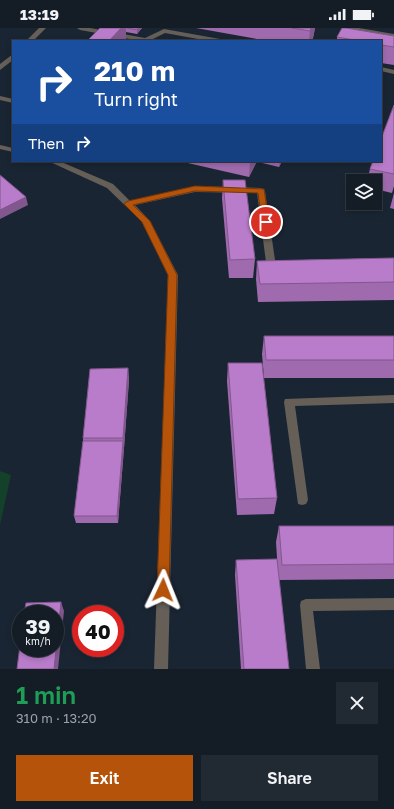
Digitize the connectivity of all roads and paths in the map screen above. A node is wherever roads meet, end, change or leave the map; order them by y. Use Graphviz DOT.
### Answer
graph roads {
  1 [pos="43,28"];
  2 [pos="80,28"];
  3 [pos="348,28"];
  4 [pos="394,36"];
  5 [pos="30,40"];
  6 [pos="145,40"];
  7 [pos="214,40"];
  8 [pos="12,57"];
  9 [pos="0,68"];
  10 [pos="382,69"];
  11 [pos="394,72"];
  12 [pos="0,98"];
  13 [pos="12,101"];
  14 [pos="0,147"];
  15 [pos="12,150"];
  16 [pos="54,162"];
  17 [pos="128,204"];
  18 [pos="287,270"];
  19 [pos="394,399"];
  20 [pos="302,500"];
  21 [pos="394,604"];
  22 [pos="161,669"];
  23 [pos="313,669"];
  1 -- 5 [label="street"];
  2 -- 6 [label="street"];
  3 -- 4 [label="street"];
  6 -- 7 [label="street"];
  8 -- 9 [label="street"];
  10 -- 11 [label="street"];
  12 -- 13 [label="street"];
  14 -- 15 [label="street"];
  16 -- 17 [label="street"];
  17 -- 18 [label="street"];
  17 -- 22 [label="street"];
  19 -- 20 [label="street"];
  21 -- 23 [label="street"];
}
